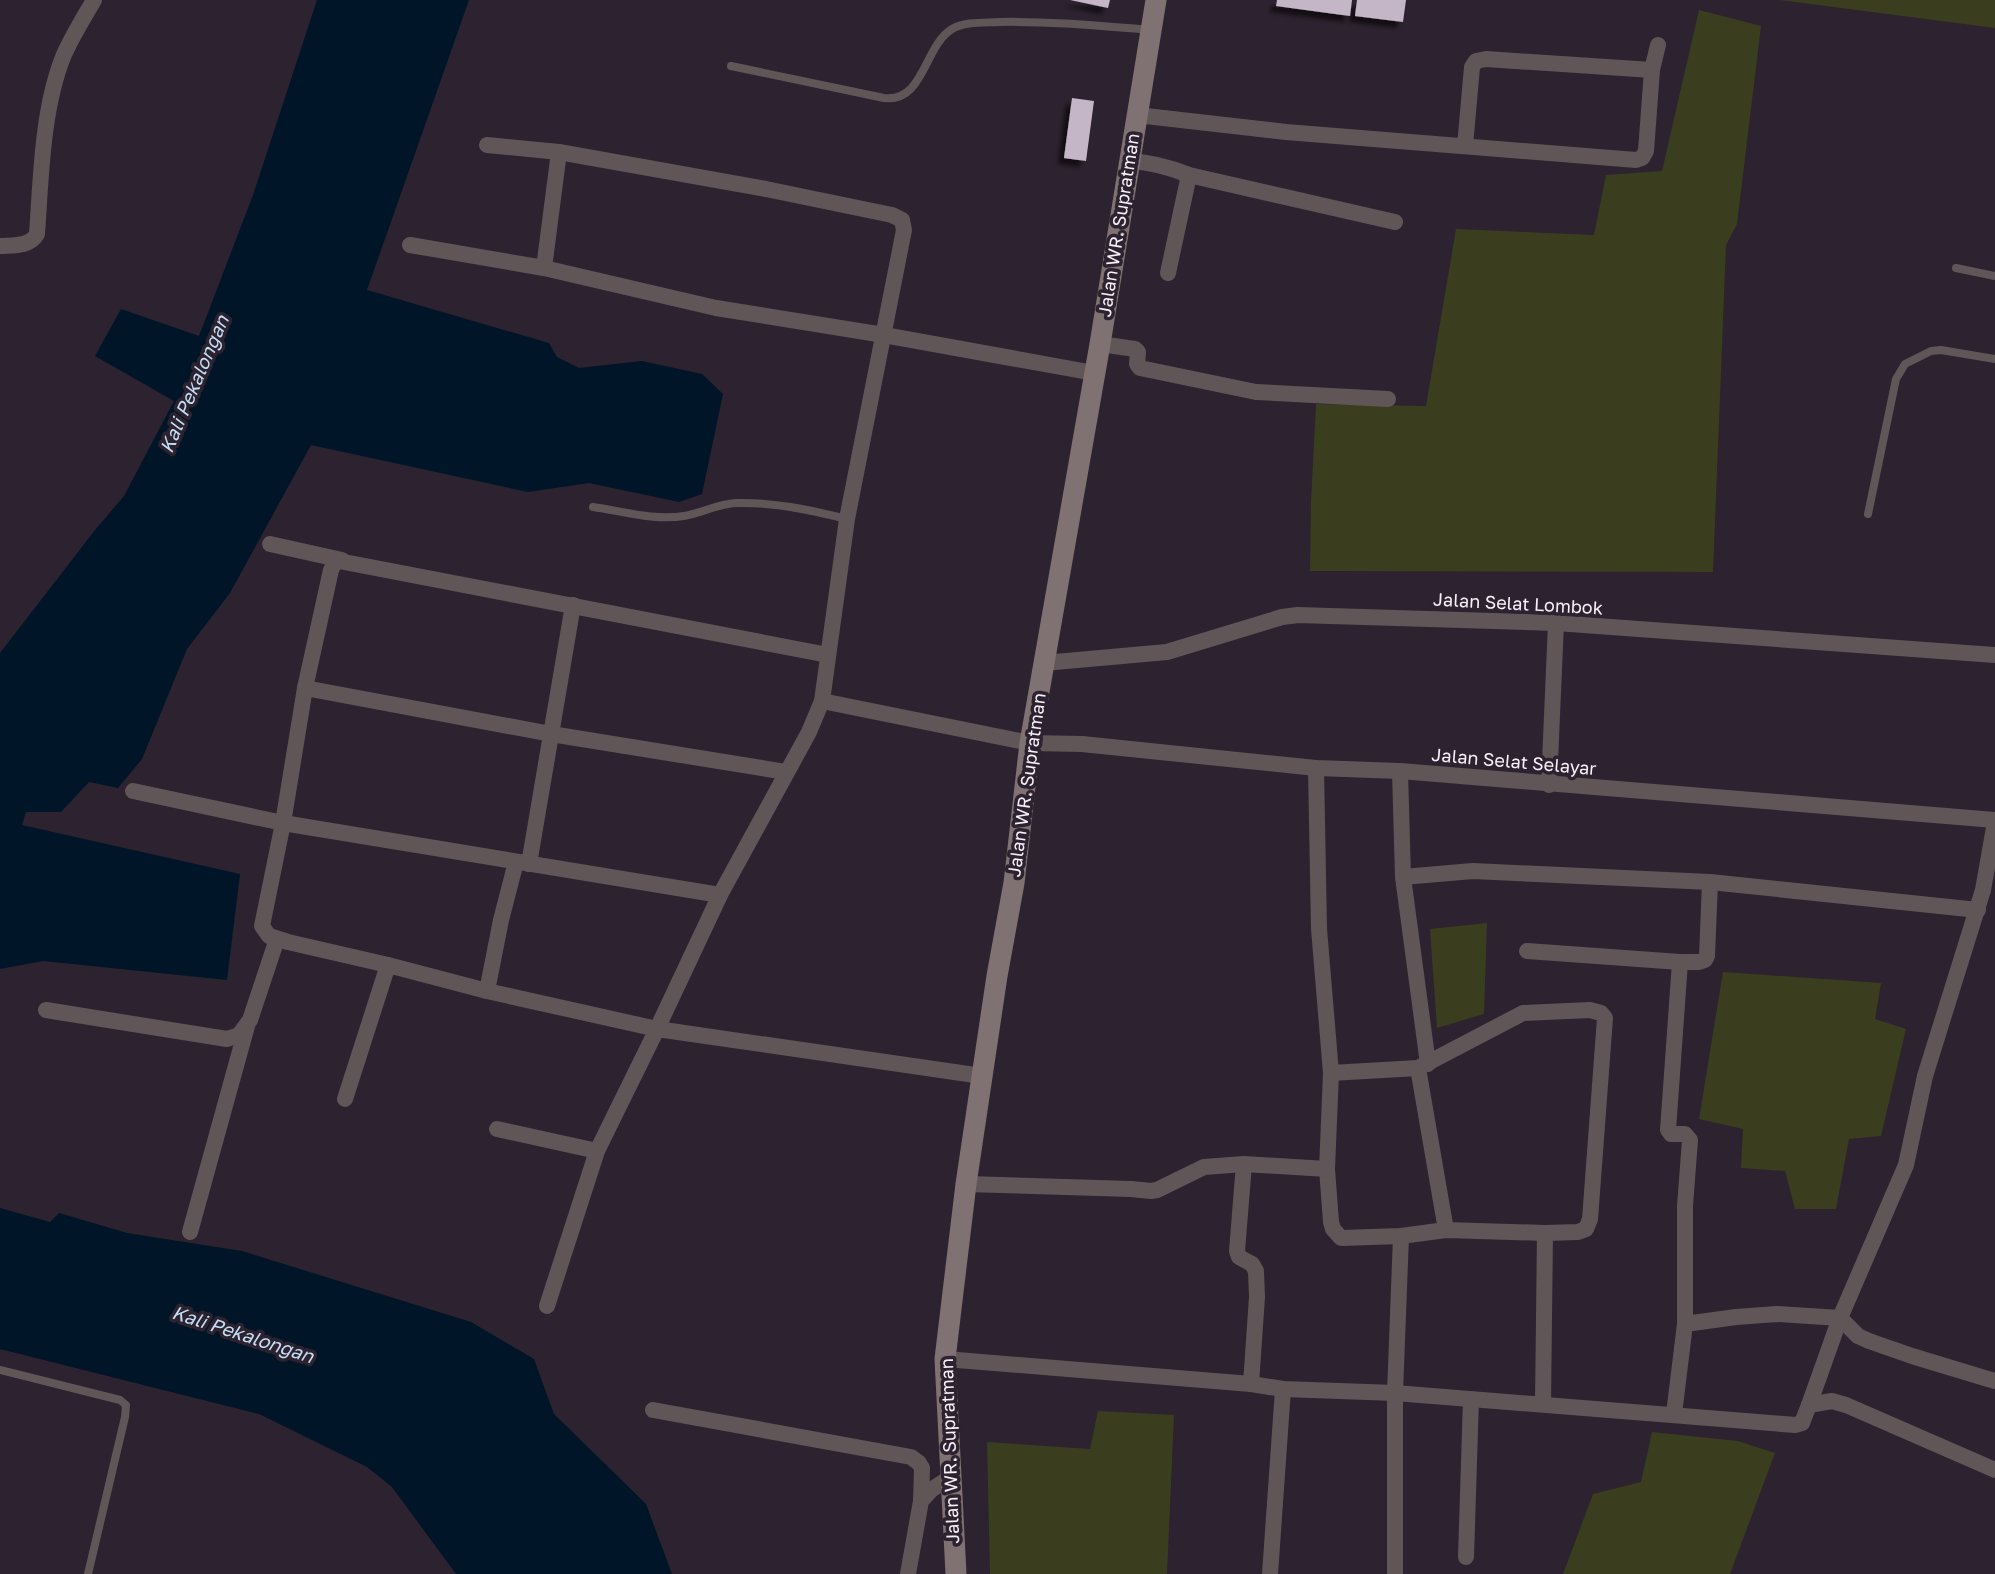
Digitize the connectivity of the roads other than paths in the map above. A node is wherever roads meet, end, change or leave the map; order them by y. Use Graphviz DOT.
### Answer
graph roads {
  1 [pos="94,0"];
  2 [pos="1156,0"];
  3 [pos="1151,30"];
  4 [pos="1658,45"];
  5 [pos="731,66"];
  6 [pos="1652,70"];
  7 [pos="1153,116"];
  8 [pos="487,145"];
  9 [pos="1465,146"];
  10 [pos="559,152"];
  11 [pos="1138,161"];
  12 [pos="1189,175"];
  13 [pos="1395,222"];
  14 [pos="410,245"];
  15 [pos="0,246"];
  16 [pos="544,268"];
  17 [pos="1956,268"];
  18 [pos="1168,273"];
  19 [pos="1995,276"];
  20 [pos="884,335"];
  21 [pos="1118,346"];
  22 [pos="1995,359"];
  23 [pos="1094,373"];
  24 [pos="1388,399"];
  25 [pos="593,506"];
  26 [pos="1868,514"];
  27 [pos="847,519"];
  28 [pos="270,544"];
  29 [pos="342,560"];
  30 [pos="573,605"];
  31 [pos="1556,623"];
  32 [pos="828,654"];
  33 [pos="1995,655"];
  34 [pos="1044,663"];
  35 [pos="304,688"];
  36 [pos="822,701"];
  37 [pos="551,734"];
  38 [pos="1038,743"];
  39 [pos="1317,768"];
  40 [pos="1400,771"];
  41 [pos="786,772"];
  42 [pos="1549,785"];
  43 [pos="133,791"];
  44 [pos="1995,821"];
  45 [pos="282,823"];
  46 [pos="523,863"];
  47 [pos="1402,877"];
  48 [pos="1710,882"];
  49 [pos="720,895"];
  50 [pos="1978,909"];
  51 [pos="277,939"];
  52 [pos="1527,951"];
  53 [pos="1680,962"];
  54 [pos="388,965"];
  55 [pos="487,991"];
  56 [pos="46,1010"];
  57 [pos="247,1026"];
  58 [pos="657,1029"];
  59 [pos="1423,1066"];
  60 [pos="1331,1073"];
  61 [pos="982,1076"];
  62 [pos="345,1099"];
  63 [pos="497,1129"];
  64 [pos="597,1151"];
  65 [pos="1244,1164"];
  66 [pos="1328,1169"];
  67 [pos="966,1184"];
  68 [pos="1446,1230"];
  69 [pos="190,1232"];
  70 [pos="1545,1233"];
  71 [pos="1401,1236"];
  72 [pos="547,1306"];
  73 [pos="1842,1320"];
  74 [pos="1685,1325"];
  75 [pos="945,1359"];
  76 [pos="0,1370"];
  77 [pos="1995,1381"];
  78 [pos="1251,1384"];
  79 [pos="1283,1389"];
  80 [pos="1395,1392"];
  81 [pos="1472,1399"];
  82 [pos="1544,1404"];
  83 [pos="1811,1404"];
  84 [pos="653,1410"];
  85 [pos="1674,1414"];
  86 [pos="1995,1470"];
  87 [pos="951,1477"];
  88 [pos="921,1501"];
  89 [pos="1466,1557"];
  90 [pos="88,1574"];
  91 [pos="908,1574"];
  92 [pos="956,1574"];
  93 [pos="1270,1574"];
  94 [pos="1395,1574"];
  1 -- 15 [label="street"];
  2 -- 3 [label="street, Jalan WR. Supratman"];
  3 -- 5 [label="lane"];
  3 -- 7 [label="street, Jalan WR. Supratman"];
  4 -- 6 [label="street"];
  6 -- 9 [label="street"];
  6 -- 9 [label="street"];
  7 -- 9 [label="street"];
  7 -- 11 [label="street, Jalan WR. Supratman"];
  8 -- 10 [label="street"];
  10 -- 16 [label="street"];
  10 -- 20 [label="street"];
  11 -- 12 [label="street"];
  11 -- 21 [label="street, Jalan WR. Supratman"];
  12 -- 13 [label="street"];
  12 -- 18 [label="street"];
  14 -- 16 [label="street"];
  16 -- 20 [label="street"];
  17 -- 19 [label="lane"];
  20 -- 23 [label="street"];
  20 -- 27 [label="street"];
  21 -- 23 [label="street, Jalan WR. Supratman"];
  21 -- 24 [label="street"];
  22 -- 26 [label="lane"];
  23 -- 34 [label="street, Jalan WR. Supratman"];
  25 -- 27 [label="lane"];
  27 -- 32 [label="street"];
  28 -- 29 [label="street"];
  29 -- 30 [label="street"];
  29 -- 35 [label="street"];
  30 -- 32 [label="street"];
  30 -- 37 [label="street"];
  31 -- 33 [label="street, Jalan Selat Lombok"];
  31 -- 34 [label="street, Jalan Selat Lombok"];
  31 -- 42 [label="street"];
  32 -- 36 [label="street"];
  34 -- 38 [label="street, Jalan WR. Supratman"];
  35 -- 37 [label="street"];
  35 -- 45 [label="street"];
  36 -- 38 [label="street, Jalan Selat Selayar"];
  36 -- 41 [label="street"];
  37 -- 41 [label="street"];
  37 -- 46 [label="street"];
  38 -- 39 [label="street, Jalan Selat Selayar"];
  38 -- 61 [label="street, Jalan WR. Supratman"];
  39 -- 40 [label="street, Jalan Selat Selayar"];
  39 -- 60 [label="street"];
  40 -- 42 [label="street, Jalan Selat Selayar"];
  40 -- 47 [label="street"];
  41 -- 49 [label="street"];
  42 -- 44 [label="street, Jalan Selat Selayar"];
  43 -- 45 [label="street"];
  44 -- 50 [label="street"];
  45 -- 46 [label="street"];
  45 -- 51 [label="street"];
  46 -- 49 [label="street"];
  46 -- 55 [label="street"];
  47 -- 48 [label="street"];
  47 -- 59 [label="street"];
  48 -- 50 [label="street"];
  48 -- 53 [label="street"];
  49 -- 58 [label="street"];
  50 -- 73 [label="street"];
  51 -- 54 [label="street"];
  51 -- 57 [label="street"];
  52 -- 53 [label="street"];
  53 -- 74 [label="street"];
  54 -- 55 [label="street"];
  54 -- 62 [label="street"];
  55 -- 58 [label="street"];
  56 -- 57 [label="street"];
  57 -- 69 [label="street"];
  58 -- 61 [label="street"];
  58 -- 64 [label="street"];
  59 -- 60 [label="street"];
  59 -- 68 [label="street"];
  59 -- 70 [label="street"];
  60 -- 66 [label="street"];
  61 -- 67 [label="street, Jalan WR. Supratman"];
  63 -- 64 [label="street"];
  64 -- 72 [label="street"];
  65 -- 66 [label="street"];
  65 -- 67 [label="street"];
  65 -- 78 [label="street"];
  66 -- 71 [label="street"];
  67 -- 75 [label="street, Jalan WR. Supratman"];
  68 -- 70 [label="street"];
  68 -- 71 [label="street"];
  70 -- 82 [label="street"];
  71 -- 80 [label="street"];
  73 -- 74 [label="street"];
  73 -- 77 [label="street"];
  73 -- 83 [label="street"];
  74 -- 85 [label="street"];
  75 -- 78 [label="street"];
  75 -- 87 [label="street, Jalan WR. Supratman"];
  76 -- 90 [label="lane"];
  78 -- 79 [label="street"];
  79 -- 80 [label="street"];
  79 -- 93 [label="street"];
  80 -- 81 [label="street"];
  80 -- 94 [label="street"];
  81 -- 82 [label="street"];
  81 -- 89 [label="street"];
  82 -- 85 [label="street"];
  83 -- 85 [label="street"];
  83 -- 86 [label="street"];
  84 -- 88 [label="street"];
  87 -- 88 [label="street"];
  87 -- 92 [label="street, Jalan WR. Supratman"];
  88 -- 91 [label="street"];
}
